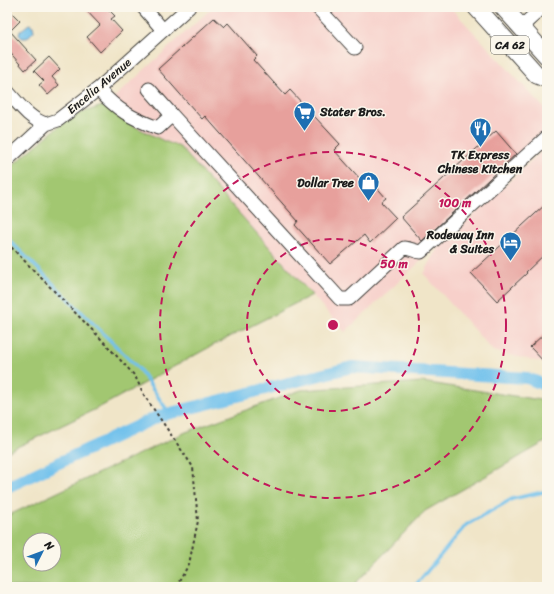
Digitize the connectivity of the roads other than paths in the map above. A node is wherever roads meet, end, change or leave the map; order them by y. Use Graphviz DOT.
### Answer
graph roads {
  1 [pos="143,7"];
  2 [pos="189,7"];
  3 [pos="317,7"];
  4 [pos="476,7"];
  5 [pos="503,7"];
  6 [pos="543,7"];
  7 [pos="521,26"];
  8 [pos="164,30"];
  9 [pos="355,48"];
  10 [pos="547,56"];
  11 [pos="547,79"];
  12 [pos="98,89"];
  13 [pos="149,89"];
  14 [pos="7,91"];
  15 [pos="172,115"];
  16 [pos="46,124"];
  17 [pos="547,137"];
  18 [pos="7,160"];
  1 -- 8 [label="street"];
  2 -- 8 [label="street, Encelia Avenue"];
  3 -- 9 [label="street"];
  4 -- 11 [label="main road, CA 62"];
  5 -- 7 [label="main road, CA 62"];
  6 -- 7 [label="street"];
  7 -- 10 [label="main road, CA 62"];
  8 -- 12 [label="street, Encelia Avenue"];
  12 -- 15 [label="street"];
  12 -- 16 [label="street, Encelia Avenue"];
  13 -- 15 [label="street"];
  14 -- 16 [label="street"];
  15 -- 17 [label="street"];
  16 -- 18 [label="street, Encelia Avenue"];
}
